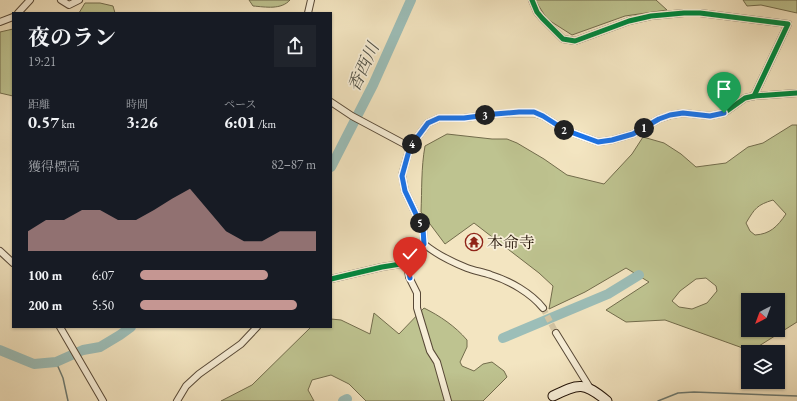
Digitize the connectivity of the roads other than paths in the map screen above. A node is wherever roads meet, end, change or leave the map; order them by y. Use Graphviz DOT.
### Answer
graph roads {
  1 [pos="30,0"];
  2 [pos="61,0"];
  3 [pos="79,0"];
  4 [pos="311,0"];
  5 [pos="532,0"];
  6 [pos="19,12"];
  7 [pos="308,12"];
  8 [pos="12,17"];
  9 [pos="0,22"];
  10 [pos="797,93"];
  11 [pos="754,96"];
  12 [pos="332,103"];
  13 [pos="410,147"];
  14 [pos="424,244"];
  15 [pos="0,251"];
  16 [pos="12,262"];
  17 [pos="407,263"];
  18 [pos="332,279"];
  19 [pos="543,308"];
  20 [pos="61,328"];
  21 [pos="256,328"];
  22 [pos="556,333"];
  23 [pos="590,388"];
  24 [pos="550,399"];
  25 [pos="103,401"];
  26 [pos="178,401"];
  27 [pos="448,401"];
  28 [pos="607,401"];
  1 -- 6 [label="street"];
  2 -- 3 [label="street"];
  4 -- 7 [label="street"];
  5 -- 11 [label="street"];
  8 -- 9 [label="street"];
  10 -- 11 [label="street"];
  11 -- 13 [label="street"];
  12 -- 13 [label="street"];
  13 -- 14 [label="street"];
  14 -- 17 [label="street"];
  14 -- 19 [label="street"];
  15 -- 16 [label="street"];
  17 -- 18 [label="street"];
  17 -- 27 [label="street"];
  20 -- 25 [label="street"];
  21 -- 26 [label="street"];
  22 -- 23 [label="street"];
  23 -- 24 [label="street"];
  23 -- 28 [label="street"];
}
